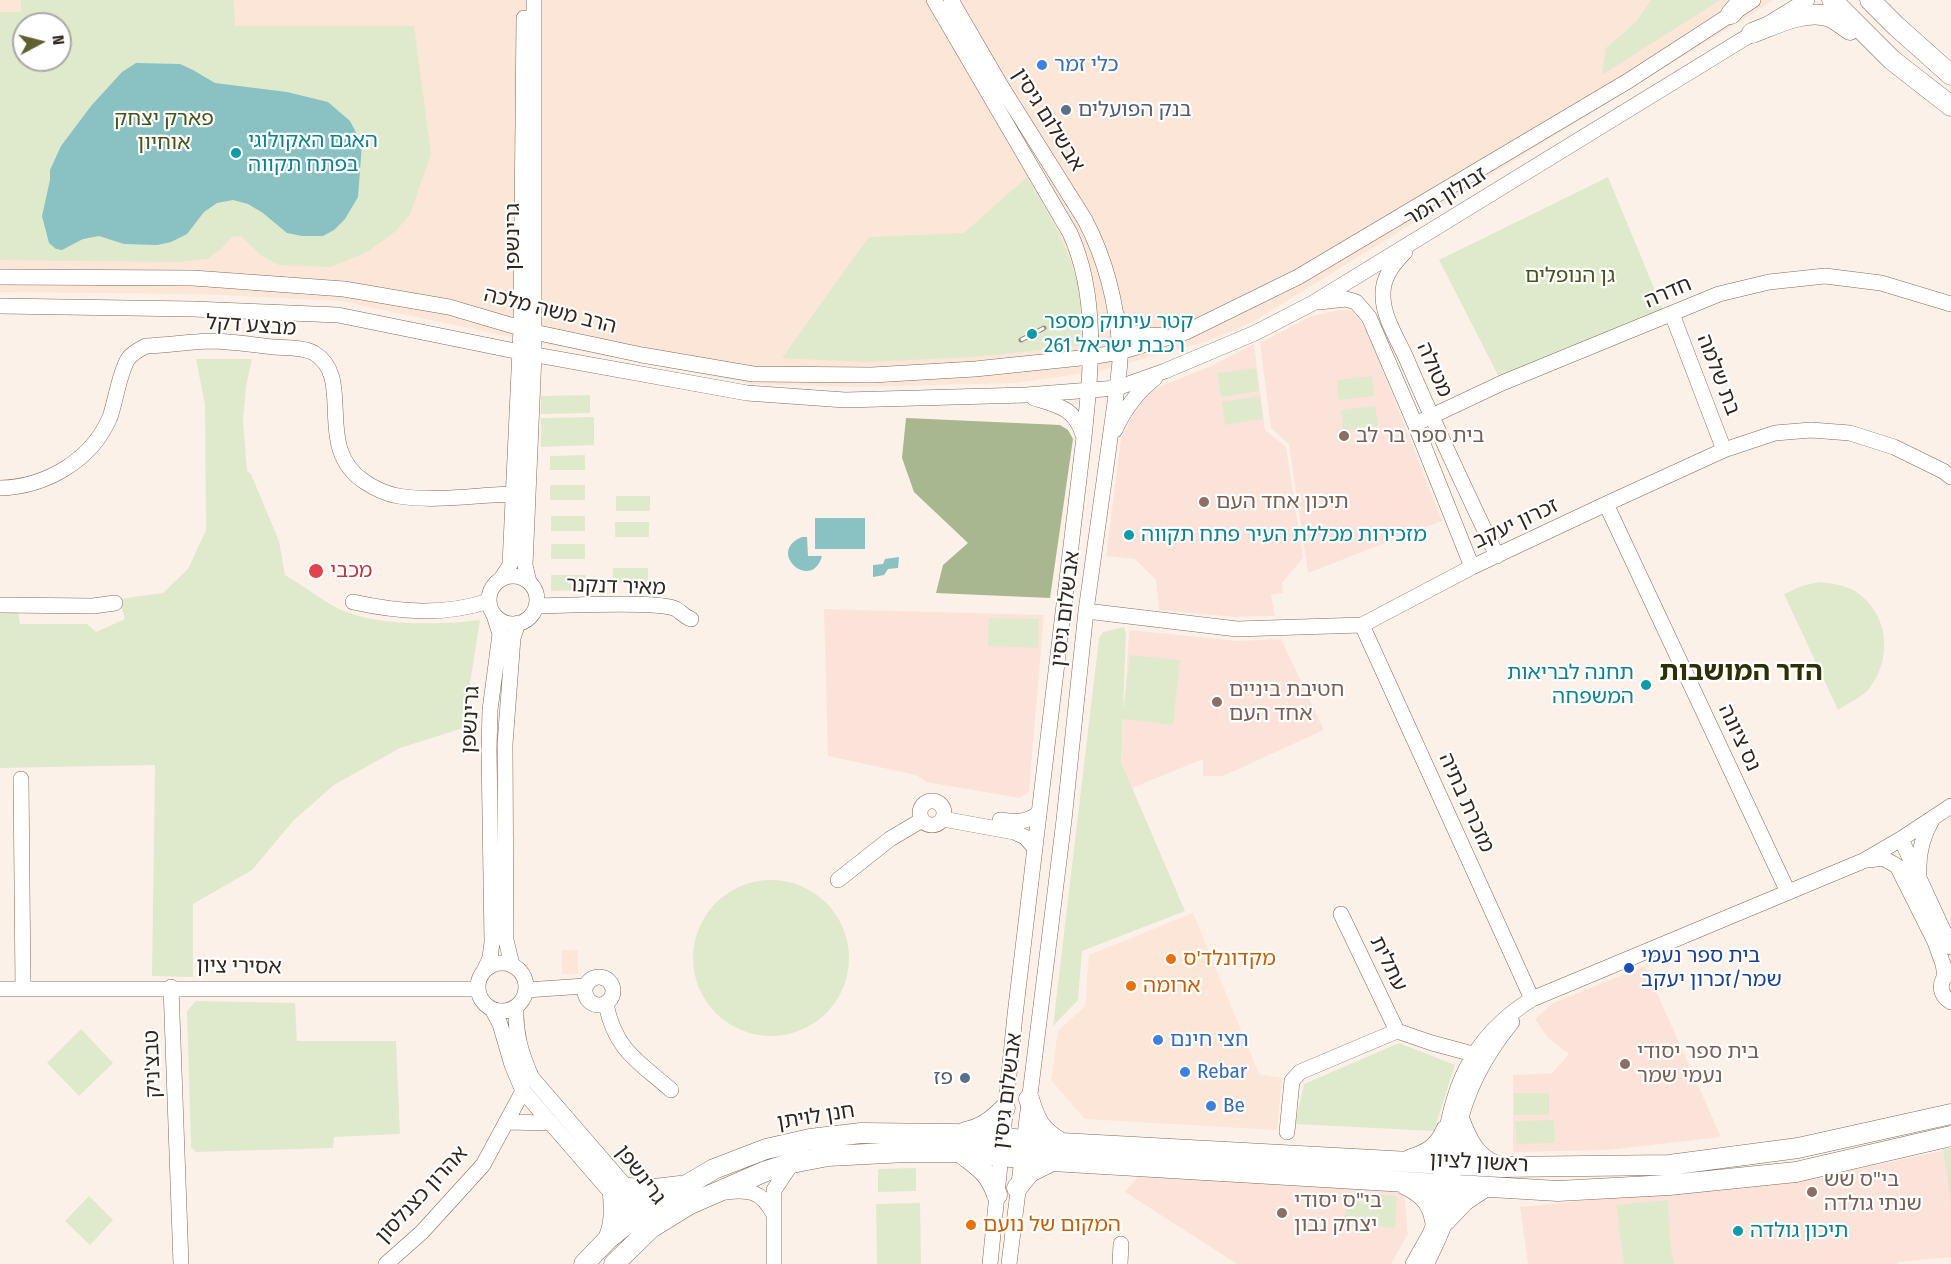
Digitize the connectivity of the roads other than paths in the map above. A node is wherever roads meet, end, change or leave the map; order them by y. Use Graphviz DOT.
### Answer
graph roads {
  1 [pos="524,0"];
  2 [pos="534,0"];
  3 [pos="934,0"];
  4 [pos="951,0"];
  5 [pos="1753,0"];
  6 [pos="1807,0"];
  7 [pos="1832,0"];
  8 [pos="1870,0"];
  9 [pos="1885,0"];
  10 [pos="1737,7"];
  11 [pos="1896,26"];
  12 [pos="1752,33"];
  13 [pos="1892,60"];
  14 [pos="1951,75"];
  15 [pos="1951,106"];
  16 [pos="1420,238"];
  17 [pos="0,277"];
  18 [pos="1313,303"];
  19 [pos="1951,304"];
  20 [pos="0,306"];
  21 [pos="527,309"];
  22 [pos="1114,310"];
  23 [pos="1672,315"];
  24 [pos="498,322"];
  25 [pos="528,330"];
  26 [pos="1186,332"];
  27 [pos="558,337"];
  28 [pos="493,347"];
  29 [pos="1120,352"];
  30 [pos="527,354"];
  31 [pos="1090,357"];
  32 [pos="560,359"];
  33 [pos="1165,371"];
  34 [pos="526,380"];
  35 [pos="1117,388"];
  36 [pos="1088,391"];
  37 [pos="1026,396"];
  38 [pos="1431,416"];
  39 [pos="1415,424"];
  40 [pos="1084,437"];
  41 [pos="1107,449"];
  42 [pos="1724,450"];
  43 [pos="1951,477"];
  44 [pos="0,488"];
  45 [pos="512,494"];
  46 [pos="1606,504"];
  47 [pos="1497,556"];
  48 [pos="1472,567"];
  49 [pos="501,579"];
  50 [pos="529,582"];
  51 [pos="353,602"];
  52 [pos="115,603"];
  53 [pos="0,604"];
  54 [pos="536,606"];
  55 [pos="492,608"];
  56 [pos="1086,611"];
  57 [pos="691,620"];
  58 [pos="518,623"];
  59 [pos="1362,625"];
  60 [pos="21,779"];
  61 [pos="1951,807"];
  62 [pos="1039,813"];
  63 [pos="944,814"];
  64 [pos="922,820"];
  65 [pos="1932,820"];
  66 [pos="1901,839"];
  67 [pos="1035,848"];
  68 [pos="1863,861"];
  69 [pos="1919,877"];
  70 [pos="838,880"];
  71 [pos="1788,892"];
  72 [pos="1341,914"];
  73 [pos="1951,947"];
  74 [pos="512,965"];
  75 [pos="484,971"];
  76 [pos="1948,973"];
  77 [pos="585,986"];
  78 [pos="171,987"];
  79 [pos="23,988"];
  80 [pos="0,989"];
  81 [pos="478,989"];
  82 [pos="526,990"];
  83 [pos="1532,999"];
  84 [pos="1951,1002"];
  85 [pos="606,1004"];
  86 [pos="516,1007"];
  87 [pos="492,1009"];
  88 [pos="1397,1031"];
  89 [pos="1474,1061"];
  90 [pos="671,1090"];
  91 [pos="523,1091"];
  92 [pos="1029,1099"];
  93 [pos="1005,1108"];
  94 [pos="1951,1114"];
  95 [pos="506,1122"];
  96 [pos="551,1124"];
  97 [pos="1453,1126"];
  98 [pos="1287,1132"];
  99 [pos="1951,1136"];
  100 [pos="958,1143"];
  101 [pos="1061,1143"];
  102 [pos="1001,1148"];
  103 [pos="1022,1149"];
  104 [pos="1052,1161"];
  105 [pos="1404,1161"];
  106 [pos="792,1163"];
  107 [pos="1448,1163"];
  108 [pos="1501,1167"];
  109 [pos="1402,1182"];
  110 [pos="689,1185"];
  111 [pos="1446,1185"];
  112 [pos="1485,1187"];
  113 [pos="1017,1188"];
  114 [pos="620,1191"];
  115 [pos="713,1193"];
  116 [pos="997,1195"];
  117 [pos="773,1212"];
  118 [pos="643,1219"];
  119 [pos="1440,1221"];
  120 [pos="608,1239"];
  121 [pos="1121,1244"];
  122 [pos="181,1264"];
  123 [pos="386,1264"];
  124 [pos="584,1264"];
  125 [pos="614,1264"];
  126 [pos="774,1264"];
  127 [pos="990,1264"];
  128 [pos="1009,1264"];
  129 [pos="1120,1264"];
  130 [pos="1413,1264"];
  131 [pos="1427,1264"];
  1 -- 21 [label="street, גרינשפן"];
  2 -- 21 [label="street, גרינשפן"];
  3 -- 31 [label="street, אבשלום גיסין"];
  4 -- 22 [label="street, אבשלום גיסין"];
  5 -- 10 [label="street, זבולון המר"];
  6 -- 12 [label="street, זבולון המר"];
  7 -- 13 [label="main road"];
  8 -- 11 [label="main road"];
  9 -- 11 [label="main road"];
  10 -- 26 [label="street, זבולון המר"];
  11 -- 14 [label="main road"];
  12 -- 13 [label="main road"];
  12 -- 16 [label="street, זבולון המר"];
  13 -- 15 [label="main road"];
  16 -- 18 [label="street, זבולון המר"];
  16 -- 38 [label="street, מטולה"];
  17 -- 24 [label="street, הרב משה מלכה"];
  18 -- 33 [label="street, זבולון המר"];
  18 -- 39 [label="street, מטולה"];
  19 -- 23 [label="street, חדרה"];
  20 -- 28 [label="street, הרב משה מלכה"];
  21 -- 24 [label="street"];
  21 -- 25 [label="street, גרינשפן"];
  21 -- 27 [label="street"];
  22 -- 26 [label="street"];
  22 -- 29 [label="street, אבשלום גיסין"];
  23 -- 38 [label="street, חדרה"];
  23 -- 42 [label="street, בת שלמה"];
  24 -- 25 [label="street, הרב משה מלכה"];
  25 -- 27 [label="street, הרב משה מלכה"];
  25 -- 30 [label="street, גרינשפן"];
  26 -- 29 [label="street, זבולון המר"];
  27 -- 31 [label="street, הרב משה מלכה"];
  28 -- 30 [label="street, הרב משה מלכה"];
  28 -- 34 [label="street"];
  29 -- 31 [label="street, זבולון המר"];
  29 -- 35 [label="street, אבשלום גיסין"];
  30 -- 32 [label="street, הרב משה מלכה"];
  30 -- 34 [label="street, גרינשפן"];
  31 -- 36 [label="street, אבשלום גיסין"];
  32 -- 34 [label="street"];
  32 -- 37 [label="street, הרב משה מלכה"];
  33 -- 35 [label="street, זבולון המר"];
  33 -- 41 [label="street"];
  34 -- 45 [label="street, גרינשפן"];
  34 -- 50 [label="street, גרינשפן"];
  35 -- 36 [label="street, זבולון המר"];
  35 -- 41 [label="street, אבשלום גיסין"];
  36 -- 37 [label="street, הרב משה מלכה"];
  36 -- 40 [label="street, אבשלום גיסין"];
  37 -- 40 [label="street"];
  38 -- 39 [label="street, חדרה"];
  38 -- 47 [label="street, מטולה"];
  39 -- 48 [label="street, מטולה"];
  40 -- 62 [label="street, אבשלום גיסין"];
  41 -- 56 [label="street, אבשלום גיסין"];
  42 -- 43 [label="street, זכרון יעקב"];
  42 -- 46 [label="street, זכרון יעקב"];
  44 -- 45 [label="street, מבצע דקל"];
  45 -- 49 [label="street, גרינשפן"];
  46 -- 47 [label="street, זכרון יעקב"];
  46 -- 71 [label="street, נס ציונה"];
  47 -- 48 [label="street, זכרון יעקב"];
  48 -- 59 [label="street, זכרון יעקב"];
  49 -- 50 [label="street"];
  49 -- 55 [label="street"];
  50 -- 54 [label="street"];
  51 -- 55 [label="street"];
  52 -- 53 [label="street"];
  54 -- 57 [label="street, מאיר דנקנר"];
  54 -- 58 [label="street"];
  55 -- 58 [label="street"];
  55 -- 75 [label="street, גרינשפן"];
  56 -- 59 [label="street, זכרון יעקב"];
  56 -- 92 [label="street, אבשלום גיסין"];
  58 -- 74 [label="street, גרינשפן"];
  59 -- 83 [label="street, מזכרת בתיה"];
  60 -- 79 [label="street"];
  61 -- 65 [label="street"];
  62 -- 63 [label="street"];
  62 -- 67 [label="street, אבשלום גיסין"];
  63 -- 64 [label="street"];
  63 -- 64 [label="street"];
  63 -- 67 [label="street"];
  64 -- 70 [label="street"];
  65 -- 66 [label="street"];
  65 -- 69 [label="street"];
  66 -- 68 [label="street"];
  66 -- 69 [label="street"];
  67 -- 93 [label="street, אבשלום גיסין"];
  68 -- 71 [label="street"];
  68 -- 76 [label="street"];
  69 -- 73 [label="street"];
  71 -- 83 [label="street"];
  72 -- 88 [label="street, עתלית"];
  74 -- 75 [label="street"];
  74 -- 82 [label="street"];
  75 -- 81 [label="street"];
  76 -- 84 [label="street"];
  77 -- 82 [label="street"];
  77 -- 85 [label="street"];
  77 -- 85 [label="street"];
  78 -- 79 [label="street, אסירי ציון"];
  78 -- 81 [label="street, אסירי ציון"];
  78 -- 122 [label="street, טבצ'ניק"];
  79 -- 80 [label="street, אסירי ציון"];
  81 -- 87 [label="street"];
  82 -- 86 [label="street"];
  83 -- 89 [label="street"];
  85 -- 90 [label="street"];
  86 -- 87 [label="street"];
  86 -- 114 [label="street, גרינשפן"];
  87 -- 91 [label="street, גרינשפן"];
  88 -- 89 [label="street"];
  88 -- 98 [label="street"];
  89 -- 97 [label="street"];
  91 -- 95 [label="street, אהרון כצנלסון"];
  91 -- 96 [label="street, גרינשפן"];
  92 -- 101 [label="main road"];
  92 -- 103 [label="street, אבשלום גיסין"];
  93 -- 100 [label="main road"];
  93 -- 102 [label="street, אבשלום גיסין"];
  94 -- 108 [label="main road, ראשון לציון"];
  95 -- 96 [label="street"];
  95 -- 123 [label="street, אהרון כצנלסון"];
  96 -- 114 [label="street, גרינשפן"];
  97 -- 105 [label="main road"];
  97 -- 107 [label="street"];
  97 -- 108 [label="main road"];
  99 -- 112 [label="main road, ראשון לציון"];
  100 -- 102 [label="main road, חנן לויתן"];
  100 -- 106 [label="main road, חנן לויתן"];
  100 -- 110 [label="main road, חנן לויתן"];
  100 -- 116 [label="main road"];
  101 -- 103 [label="main road, ראשון לציון"];
  101 -- 105 [label="main road, ראשון לציון"];
  102 -- 103 [label="main road, חנן לויתן"];
  102 -- 116 [label="street, אבשלום גיסין"];
  103 -- 104 [label="main road, ראשון לציון"];
  103 -- 113 [label="street, אבשלום גיסין"];
  104 -- 109 [label="main road, ראשון לציון"];
  104 -- 113 [label="main road"];
  105 -- 107 [label="main road, ראשון לציון"];
  106 -- 115 [label="main road, חנן לויתן"];
  106 -- 117 [label="street"];
  107 -- 108 [label="main road, ראשון לציון"];
  107 -- 111 [label="street"];
  109 -- 111 [label="main road, ראשון לציון"];
  109 -- 119 [label="main road"];
  110 -- 114 [label="main road"];
  110 -- 118 [label="main road, חנן לויתן"];
  111 -- 112 [label="main road, ראשון לציון"];
  111 -- 119 [label="street"];
  112 -- 119 [label="main road"];
  113 -- 128 [label="street, אבשלום גיסין"];
  114 -- 118 [label="street, גרינשפן"];
  114 -- 120 [label="main road"];
  115 -- 117 [label="street"];
  115 -- 118 [label="main road, חנן לויתן"];
  116 -- 127 [label="street, אבשלום גיסין"];
  117 -- 126 [label="street"];
  118 -- 120 [label="main road"];
  118 -- 125 [label="main road"];
  119 -- 130 [label="street"];
  119 -- 131 [label="street"];
  120 -- 124 [label="main road"];
  121 -- 129 [label="street"];
}
